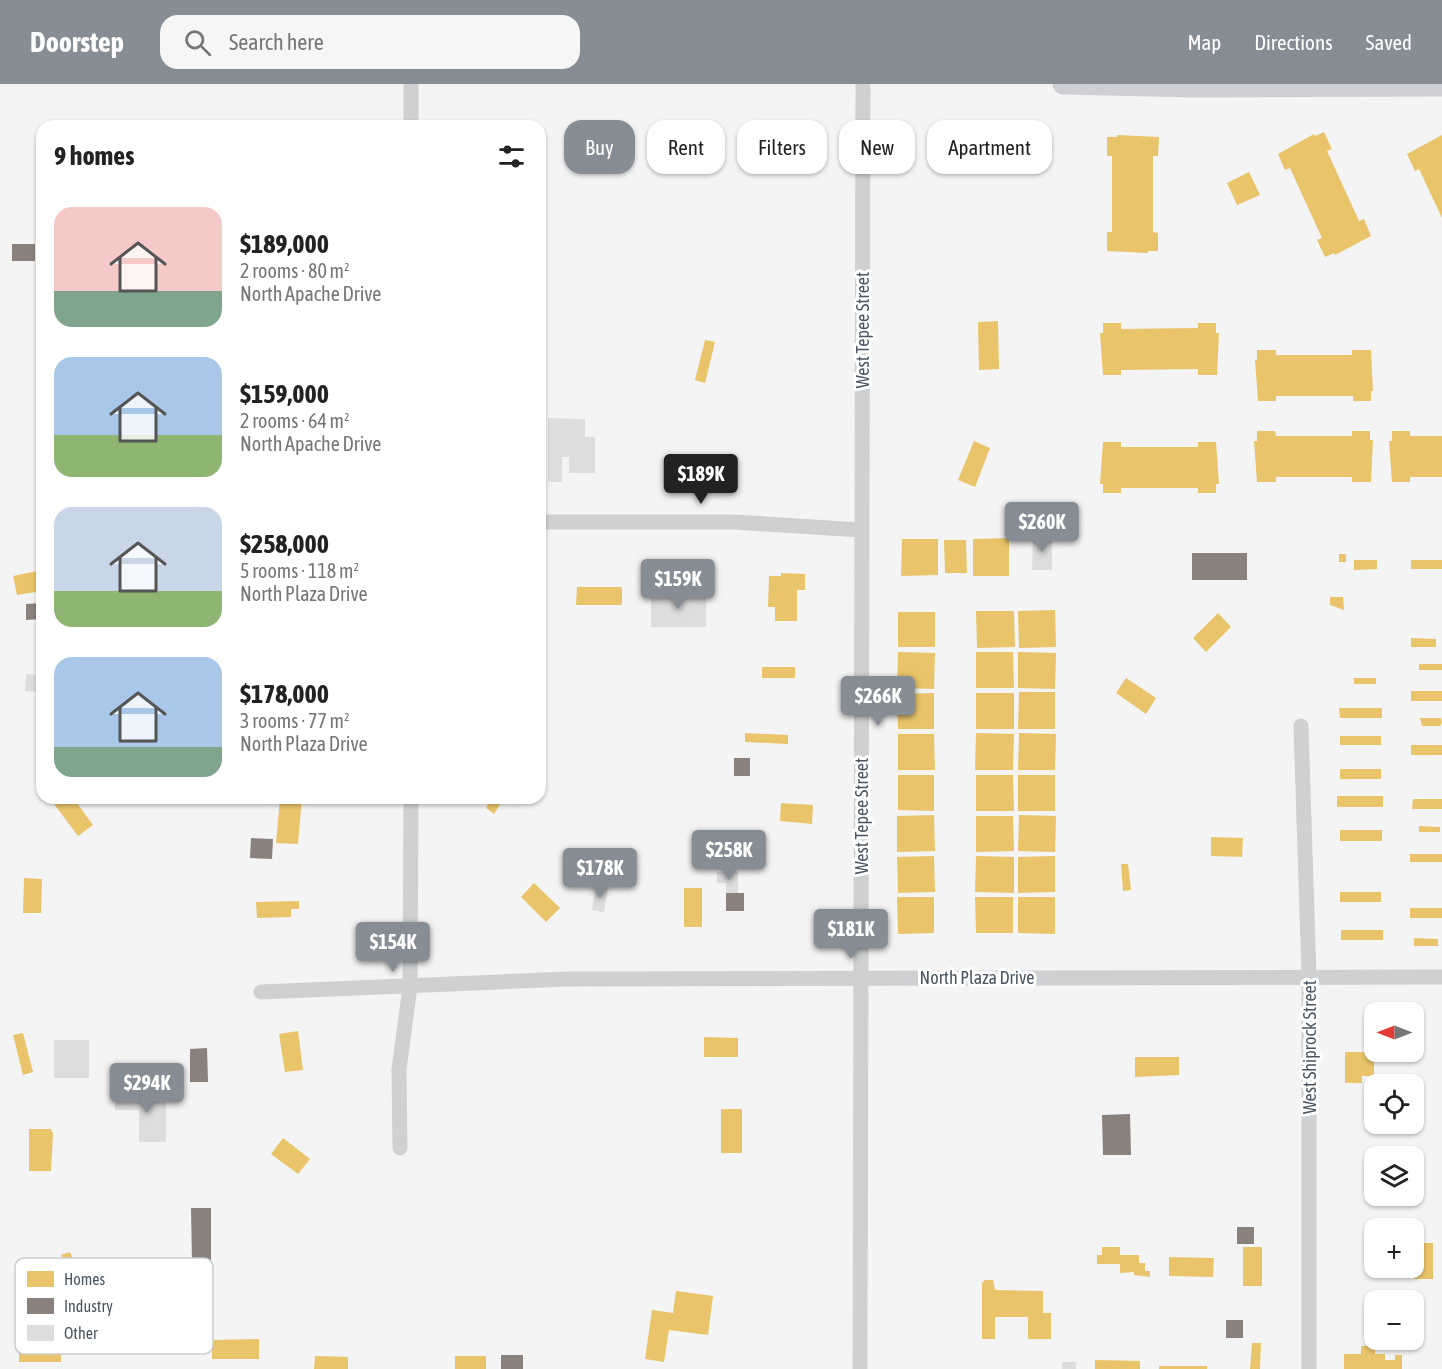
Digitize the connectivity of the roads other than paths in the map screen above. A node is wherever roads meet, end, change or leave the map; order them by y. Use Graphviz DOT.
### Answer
graph roads {
  1 [pos="411,84"];
  2 [pos="863,84"];
  3 [pos="1063,84"];
  4 [pos="1442,86"];
  5 [pos="411,120"];
  6 [pos="546,522"];
  7 [pos="861,530"];
  8 [pos="1301,726"];
  9 [pos="411,804"];
  10 [pos="1309,976"];
  11 [pos="861,977"];
  12 [pos="1442,977"];
  13 [pos="410,987"];
  14 [pos="261,992"];
  15 [pos="400,1148"];
  16 [pos="860,1369"];
  17 [pos="1309,1369"];
  1 -- 5 [label="street"];
  2 -- 7 [label="street, West Tepee Street"];
  3 -- 4 [label="street"];
  6 -- 7 [label="street"];
  7 -- 11 [label="street, West Tepee Street"];
  8 -- 10 [label="street, West Shiprock Street"];
  9 -- 13 [label="street"];
  10 -- 11 [label="street, North Plaza Drive"];
  10 -- 12 [label="street, North Plaza Drive"];
  10 -- 17 [label="street, West Shiprock Street"];
  11 -- 13 [label="street, North Plaza Drive"];
  11 -- 16 [label="street, West Tepee Street"];
  13 -- 14 [label="street, North Plaza Drive"];
  13 -- 15 [label="street"];
}
